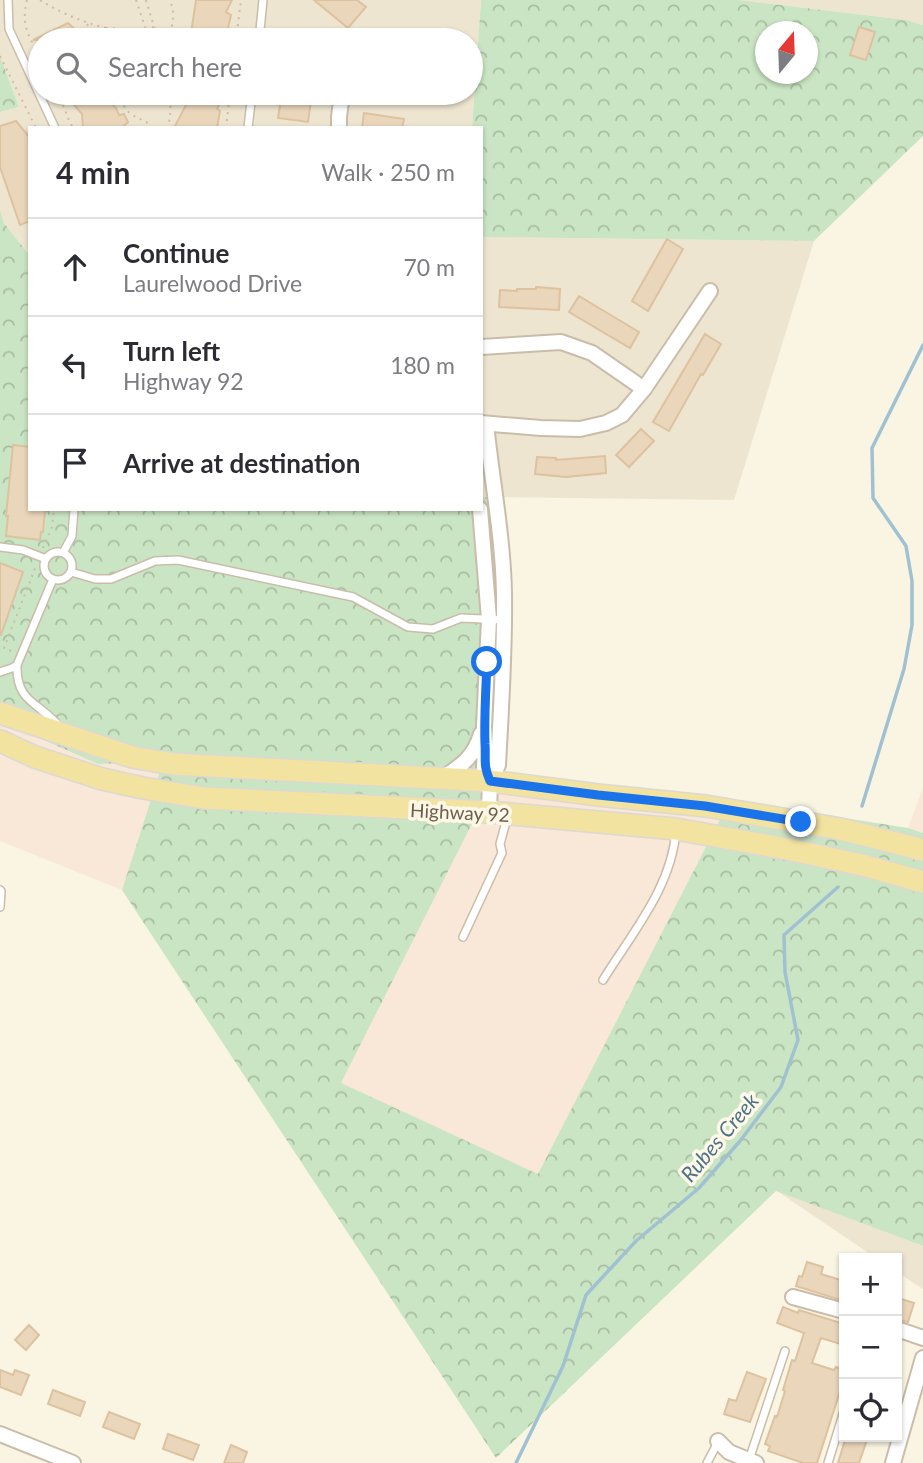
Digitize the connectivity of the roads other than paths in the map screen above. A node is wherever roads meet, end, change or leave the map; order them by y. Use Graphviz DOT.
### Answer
graph roads {
  1 [pos="8,0"];
  2 [pos="263,0"];
  3 [pos="260,28"];
  4 [pos="28,70"];
  5 [pos="44,105"];
  6 [pos="251,105"];
  7 [pos="340,105"];
  8 [pos="54,126"];
  9 [pos="248,126"];
  10 [pos="339,126"];
  11 [pos="709,291"];
  12 [pos="483,347"];
  13 [pos="644,389"];
  14 [pos="483,424"];
  15 [pos="483,427"];
  16 [pos="74,511"];
  17 [pos="481,511"];
  18 [pos="0,547"];
  19 [pos="63,553"];
  20 [pos="43,558"];
  21 [pos="71,572"];
  22 [pos="53,579"];
  23 [pos="489,619"];
  24 [pos="504,620"];
  25 [pos="17,665"];
  26 [pos="0,672"];
  27 [pos="0,713"];
  28 [pos="484,726"];
  29 [pos="60,732"];
  30 [pos="0,741"];
  31 [pos="442,778"];
  32 [pos="490,781"];
  33 [pos="498,813"];
  34 [pos="676,829"];
  35 [pos="923,850"];
  36 [pos="923,882"];
  37 [pos="0,890"];
  38 [pos="0,907"];
  39 [pos="463,937"];
  40 [pos="603,980"];
  41 [pos="793,1297"];
  42 [pos="839,1310"];
  43 [pos="902,1331"];
  44 [pos="923,1338"];
  45 [pos="785,1351"];
  46 [pos="923,1358"];
  47 [pos="839,1427"];
  48 [pos="0,1434"];
  49 [pos="718,1441"];
  50 [pos="753,1462"];
  51 [pos="73,1463"];
  52 [pos="707,1463"];
  53 [pos="828,1463"];
  54 [pos="893,1463"];
  1 -- 4 [label="lane"];
  2 -- 3 [label="lane"];
  5 -- 8 [label="lane"];
  6 -- 9 [label="lane"];
  7 -- 10 [label="street"];
  11 -- 13 [label="street"];
  12 -- 13 [label="street"];
  13 -- 14 [label="street"];
  15 -- 24 [label="street"];
  16 -- 19 [label="lane"];
  17 -- 23 [label="street"];
  18 -- 20 [label="lane"];
  19 -- 20 [label="lane"];
  19 -- 21 [label="lane"];
  20 -- 22 [label="lane"];
  21 -- 22 [label="lane"];
  21 -- 23 [label="lane"];
  22 -- 25 [label="lane"];
  23 -- 24 [label="lane"];
  23 -- 28 [label="street"];
  24 -- 32 [label="street"];
  25 -- 26 [label="lane"];
  25 -- 29 [label="lane"];
  27 -- 29 [label="main road, Highway 92"];
  28 -- 31 [label="street"];
  28 -- 32 [label="street"];
  29 -- 31 [label="main road, Highway 92"];
  30 -- 33 [label="main road, Highway 92"];
  31 -- 32 [label="main road, Highway 92"];
  32 -- 33 [label="street"];
  32 -- 35 [label="main road, Highway 92"];
  33 -- 34 [label="main road, Highway 92"];
  33 -- 39 [label="lane"];
  34 -- 36 [label="main road, Highway 92"];
  34 -- 40 [label="lane"];
  37 -- 38 [label="lane"];
  41 -- 42 [label="street"];
  43 -- 44 [label="street"];
  45 -- 50 [label="lane"];
  46 -- 54 [label="street"];
  47 -- 53 [label="lane"];
  48 -- 51 [label="street"];
  49 -- 50 [label="street"];
  49 -- 52 [label="lane"];
}
